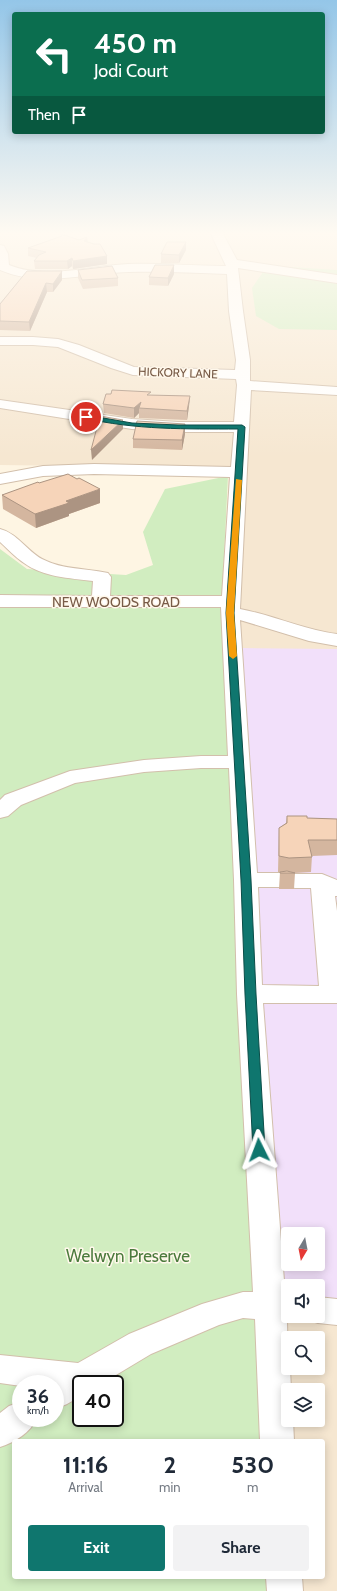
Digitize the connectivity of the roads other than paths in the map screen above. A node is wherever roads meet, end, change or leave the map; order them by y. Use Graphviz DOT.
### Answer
graph roads {
  1 [pos="236,308"];
  2 [pos="0,341"];
  3 [pos="243,380"];
  4 [pos="337,391"];
  5 [pos="0,404"];
  6 [pos="242,427"];
  7 [pos="239,472"];
  8 [pos="7,483"];
  9 [pos="0,534"];
  10 [pos="0,601"];
  11 [pos="101,602"];
  12 [pos="231,607"];
  13 [pos="337,640"];
  14 [pos="239,762"];
  15 [pos="0,811"];
  16 [pos="246,880"];
  17 [pos="330,886"];
  18 [pos="250,994"];
  19 [pos="335,994"];
  20 [pos="279,1306"];
  21 [pos="325,1311"];
  22 [pos="337,1312"];
  23 [pos="0,1369"];
  24 [pos="68,1386"];
  25 [pos="12,1423"];
  26 [pos="0,1432"];
  27 [pos="277,1439"];
  28 [pos="284,1579"];
  29 [pos="285,1591"];
  1 -- 3 [label="street"];
  2 -- 3 [label="street, HICKORY LANE"];
  3 -- 4 [label="street, HICKORY LANE"];
  3 -- 6 [label="street"];
  5 -- 6 [label="street"];
  6 -- 7 [label="street"];
  7 -- 8 [label="street"];
  7 -- 12 [label="street"];
  9 -- 11 [label="street"];
  10 -- 11 [label="street, NEW WOODS ROAD"];
  11 -- 12 [label="street, NEW WOODS ROAD"];
  12 -- 13 [label="street, NEW WOODS ROAD"];
  12 -- 14 [label="street"];
  14 -- 15 [label="street"];
  14 -- 16 [label="street"];
  16 -- 17 [label="street"];
  16 -- 18 [label="street"];
  17 -- 19 [label="street"];
  18 -- 19 [label="street"];
  18 -- 20 [label="street"];
  20 -- 24 [label="street"];
  20 -- 27 [label="street"];
  21 -- 22 [label="street"];
  23 -- 24 [label="street"];
  25 -- 26 [label="street"];
  28 -- 29 [label="street"];
}
